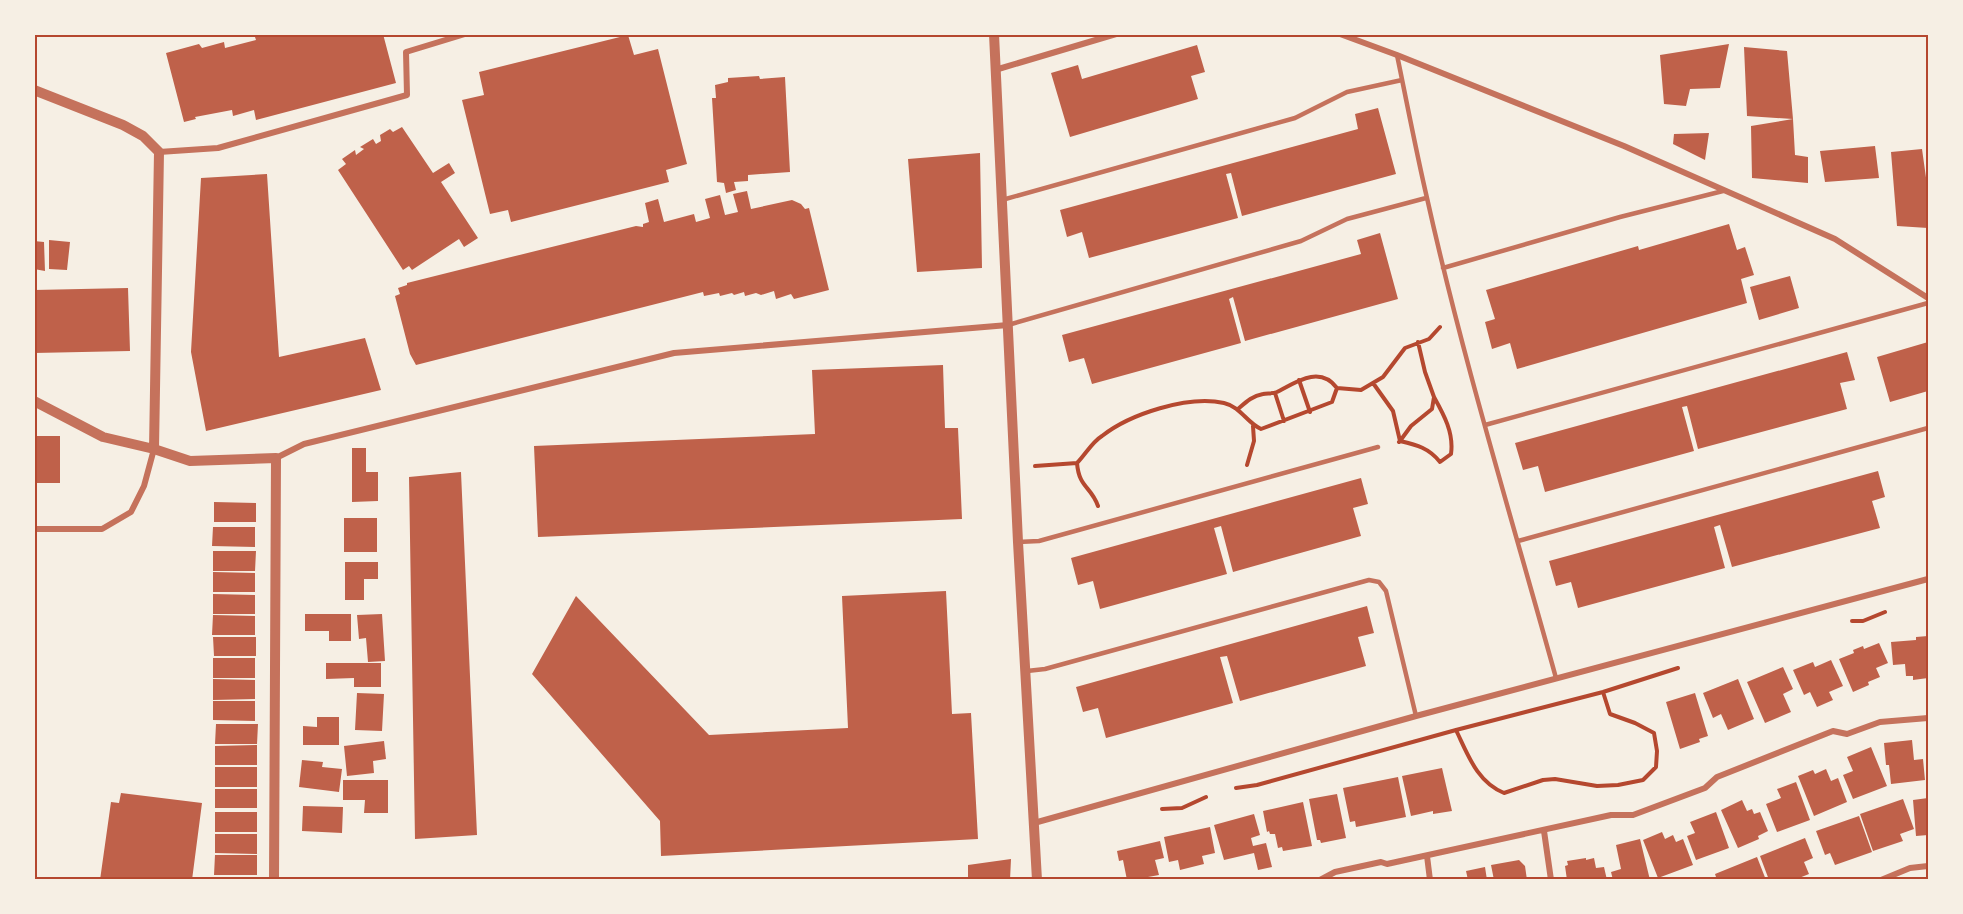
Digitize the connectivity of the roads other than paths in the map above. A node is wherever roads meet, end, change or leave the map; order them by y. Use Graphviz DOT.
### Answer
graph roads {
  1 [pos="465,34"];
  2 [pos="994,34"];
  3 [pos="1116,34"];
  4 [pos="1340,34"];
  5 [pos="1397,56"];
  6 [pos="995,70"];
  7 [pos="1402,80"];
  8 [pos="34,90"];
  9 [pos="159,152"];
  10 [pos="1723,191"];
  11 [pos="1426,198"];
  12 [pos="1002,200"];
  13 [pos="1443,268"];
  14 [pos="1929,298"];
  15 [pos="1929,303"];
  16 [pos="1008,326"];
  17 [pos="34,401"];
  18 [pos="1485,425"];
  19 [pos="1929,428"];
  20 [pos="1378,447"];
  21 [pos="154,449"];
  22 [pos="276,458"];
  23 [pos="34,529"];
  24 [pos="1518,541"];
  25 [pos="1018,542"];
  26 [pos="1929,579"];
  27 [pos="1025,671"];
  28 [pos="1556,678"];
  29 [pos="1416,716"];
  30 [pos="1929,718"];
  31 [pos="1034,823"];
  32 [pos="1544,831"];
  33 [pos="1427,856"];
  34 [pos="1929,866"];
  35 [pos="274,879"];
  36 [pos="1036,879"];
  37 [pos="1320,879"];
  38 [pos="1430,879"];
  39 [pos="1551,879"];
  40 [pos="1881,879"];
  1 -- 9 [label="street"];
  2 -- 6 [label="street"];
  3 -- 6 [label="street"];
  4 -- 5 [label="street"];
  5 -- 7 [label="lane"];
  5 -- 10 [label="street"];
  6 -- 12 [label="street"];
  7 -- 11 [label="lane"];
  7 -- 12 [label="lane"];
  8 -- 9 [label="street"];
  9 -- 21 [label="street"];
  10 -- 13 [label="lane"];
  10 -- 14 [label="street"];
  11 -- 13 [label="lane"];
  11 -- 16 [label="lane"];
  12 -- 16 [label="street"];
  13 -- 18 [label="lane"];
  15 -- 18 [label="lane"];
  16 -- 22 [label="street"];
  16 -- 25 [label="street"];
  17 -- 21 [label="street"];
  18 -- 24 [label="lane"];
  19 -- 24 [label="lane"];
  20 -- 25 [label="lane"];
  21 -- 22 [label="street"];
  21 -- 23 [label="street"];
  22 -- 35 [label="street"];
  24 -- 28 [label="lane"];
  25 -- 27 [label="street"];
  26 -- 28 [label="street"];
  27 -- 29 [label="lane"];
  27 -- 31 [label="street"];
  28 -- 29 [label="street"];
  29 -- 31 [label="street"];
  30 -- 32 [label="street"];
  31 -- 36 [label="street"];
  32 -- 33 [label="street"];
  32 -- 39 [label="street"];
  33 -- 37 [label="street"];
  33 -- 38 [label="street"];
  34 -- 40 [label="street"];
}
